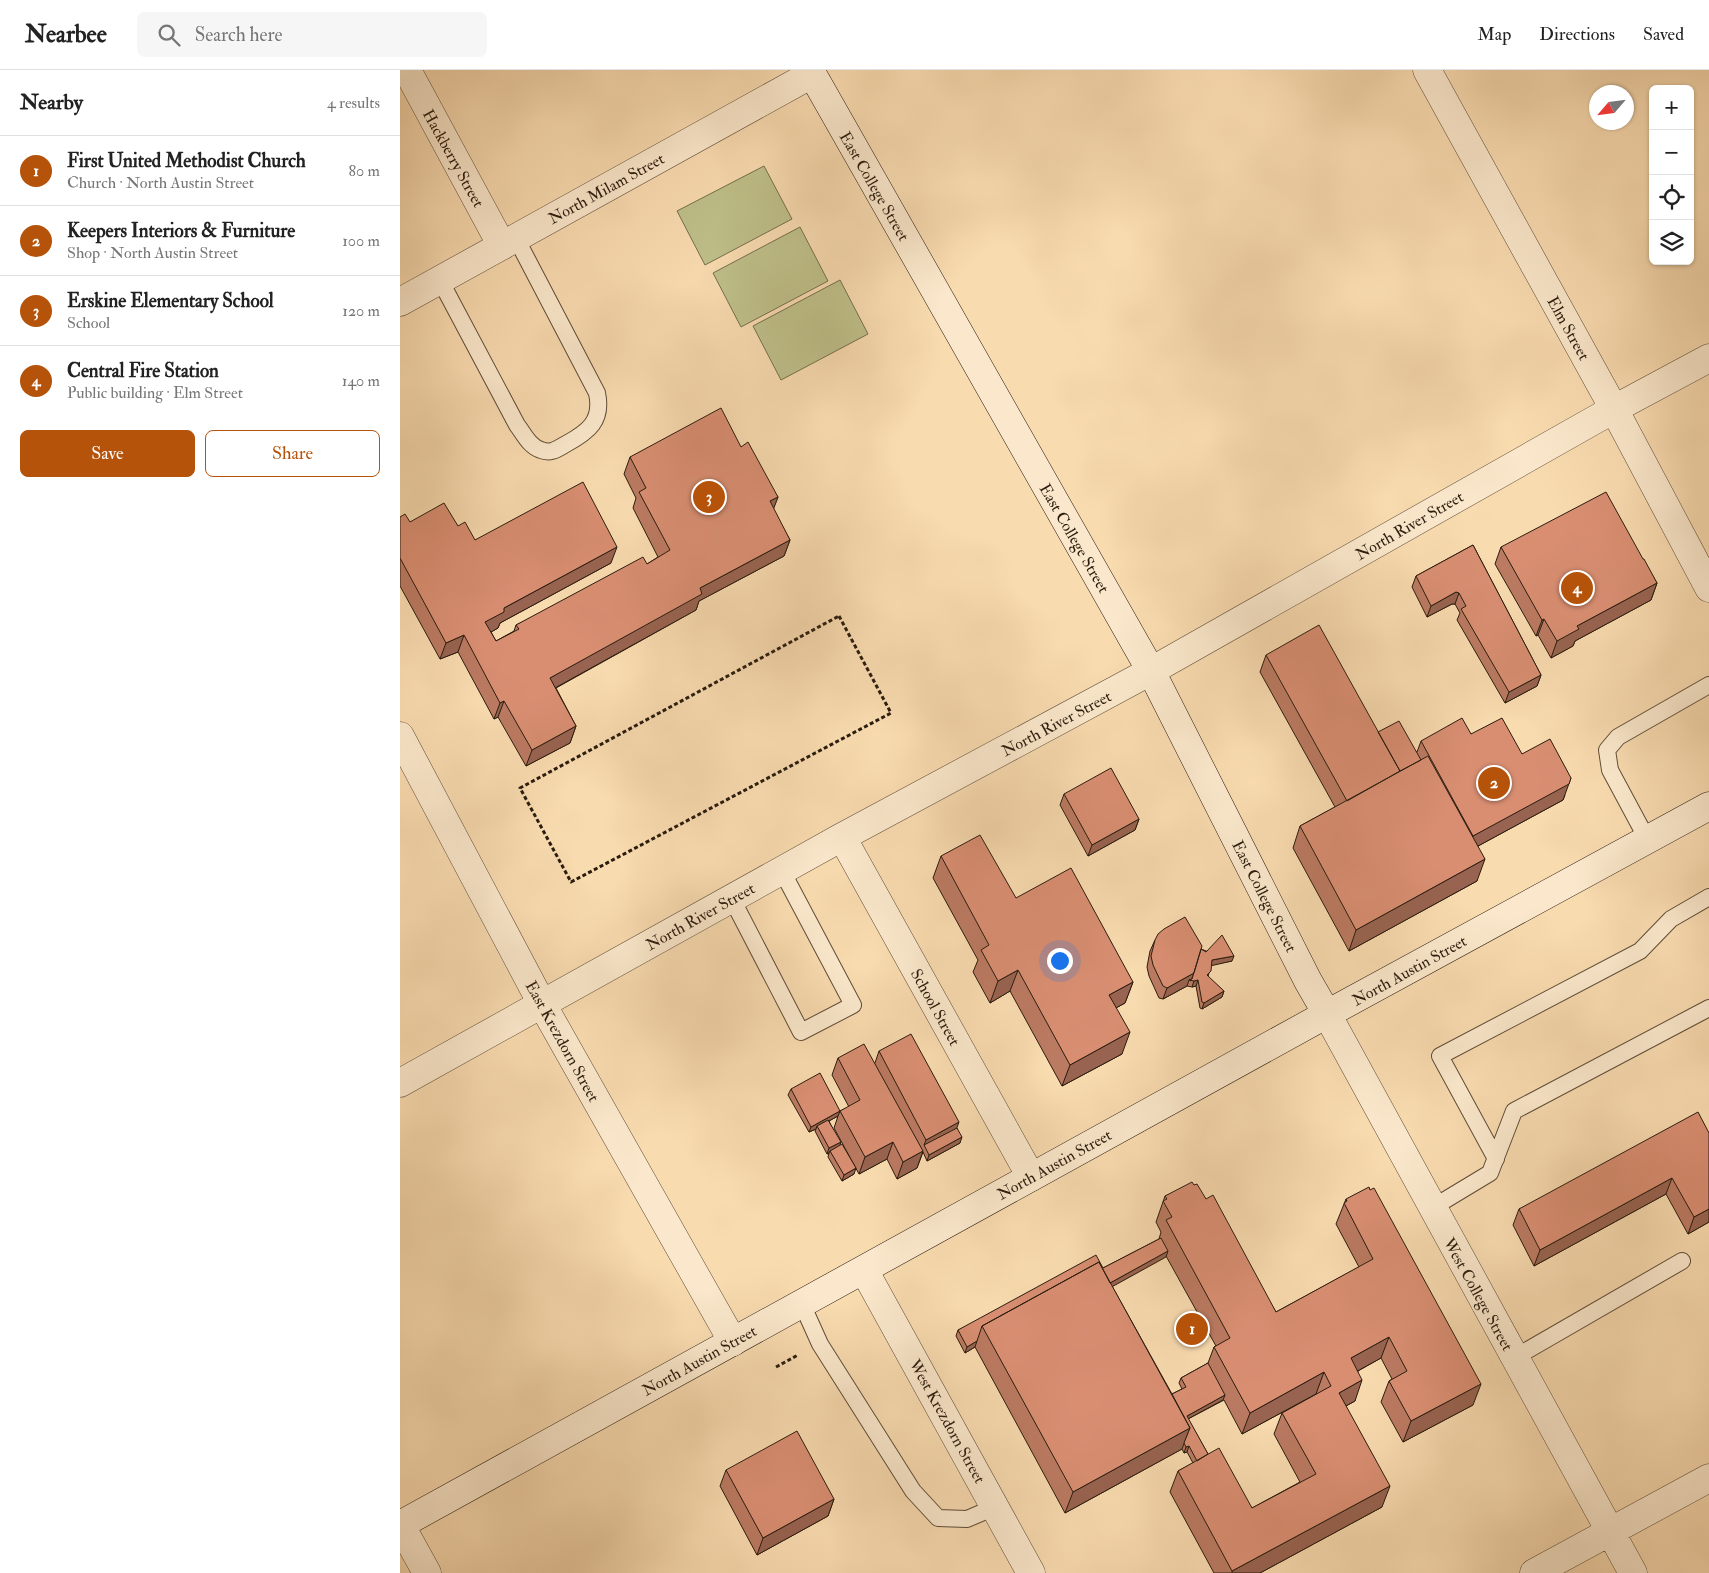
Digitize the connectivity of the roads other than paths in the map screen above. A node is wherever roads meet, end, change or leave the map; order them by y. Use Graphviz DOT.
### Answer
graph roads {
  1 [pos="406,70"];
  2 [pos="1427,70"];
  3 [pos="811,72"];
  4 [pos="509,242"];
  5 [pos="440,280"];
  6 [pos="400,302"];
  7 [pos="1709,358"];
  8 [pos="1614,410"];
  9 [pos="1709,588"];
  10 [pos="1151,671"];
  11 [pos="1709,685"];
  12 [pos="400,736"];
  13 [pos="1707,812"];
  14 [pos="842,837"];
  15 [pos="1647,839"];
  16 [pos="782,871"];
  17 [pos="1709,898"];
  18 [pos="732,899"];
  19 [pos="542,1004"];
  20 [pos="1709,1008"];
  21 [pos="1327,1014"];
  22 [pos="400,1083"];
  23 [pos="1496,1159"];
  24 [pos="1031,1177"];
  25 [pos="1432,1208"];
  26 [pos="1682,1261"];
  27 [pos="864,1270"];
  28 [pos="802,1304"];
  29 [pos="732,1342"];
  30 [pos="1514,1358"];
  31 [pos="1709,1478"];
  32 [pos="995,1506"];
  33 [pos="400,1525"];
  34 [pos="1610,1532"];
  35 [pos="427,1573"];
  36 [pos="1031,1573"];
  37 [pos="1534,1573"];
  38 [pos="1633,1573"];
  1 -- 4 [label="street, Hackberry Street"];
  2 -- 8 [label="street, Elm Street"];
  3 -- 4 [label="street, North Milam Street"];
  3 -- 10 [label="street, East College Street"];
  4 -- 5 [label="street, North Milam Street"];
  4 -- 5 [label="lane"];
  5 -- 6 [label="street, North Milam Street"];
  7 -- 8 [label="street, North River Street"];
  8 -- 9 [label="street, Elm Street"];
  8 -- 10 [label="street, North River Street"];
  10 -- 14 [label="street, North River Street"];
  10 -- 21 [label="street, East College Street"];
  11 -- 15 [label="lane"];
  12 -- 19 [label="street, East Krezdorn Street"];
  13 -- 15 [label="street, North Austin Street"];
  14 -- 16 [label="street, North River Street"];
  14 -- 24 [label="street, School Street"];
  15 -- 21 [label="street, North Austin Street"];
  16 -- 18 [label="street, North River Street"];
  16 -- 18 [label="lane"];
  17 -- 23 [label="lane"];
  18 -- 19 [label="street, North River Street"];
  19 -- 22 [label="street, North River Street"];
  19 -- 29 [label="street, East Krezdorn Street"];
  20 -- 23 [label="lane"];
  21 -- 24 [label="street, North Austin Street"];
  21 -- 25 [label="street, West College Street"];
  23 -- 25 [label="lane"];
  24 -- 27 [label="street, North Austin Street"];
  25 -- 30 [label="street, West College Street"];
  26 -- 30 [label="lane"];
  27 -- 28 [label="street, North Austin Street"];
  27 -- 32 [label="street, West Krezdorn Street"];
  28 -- 29 [label="street, North Austin Street"];
  28 -- 32 [label="lane"];
  29 -- 33 [label="street, North Austin Street"];
  30 -- 34 [label="street, West College Street"];
  31 -- 34 [label="street"];
  32 -- 36 [label="street, West Krezdorn Street"];
  33 -- 35 [label="street"];
  34 -- 37 [label="street"];
  34 -- 38 [label="street, West College Street"];
}
